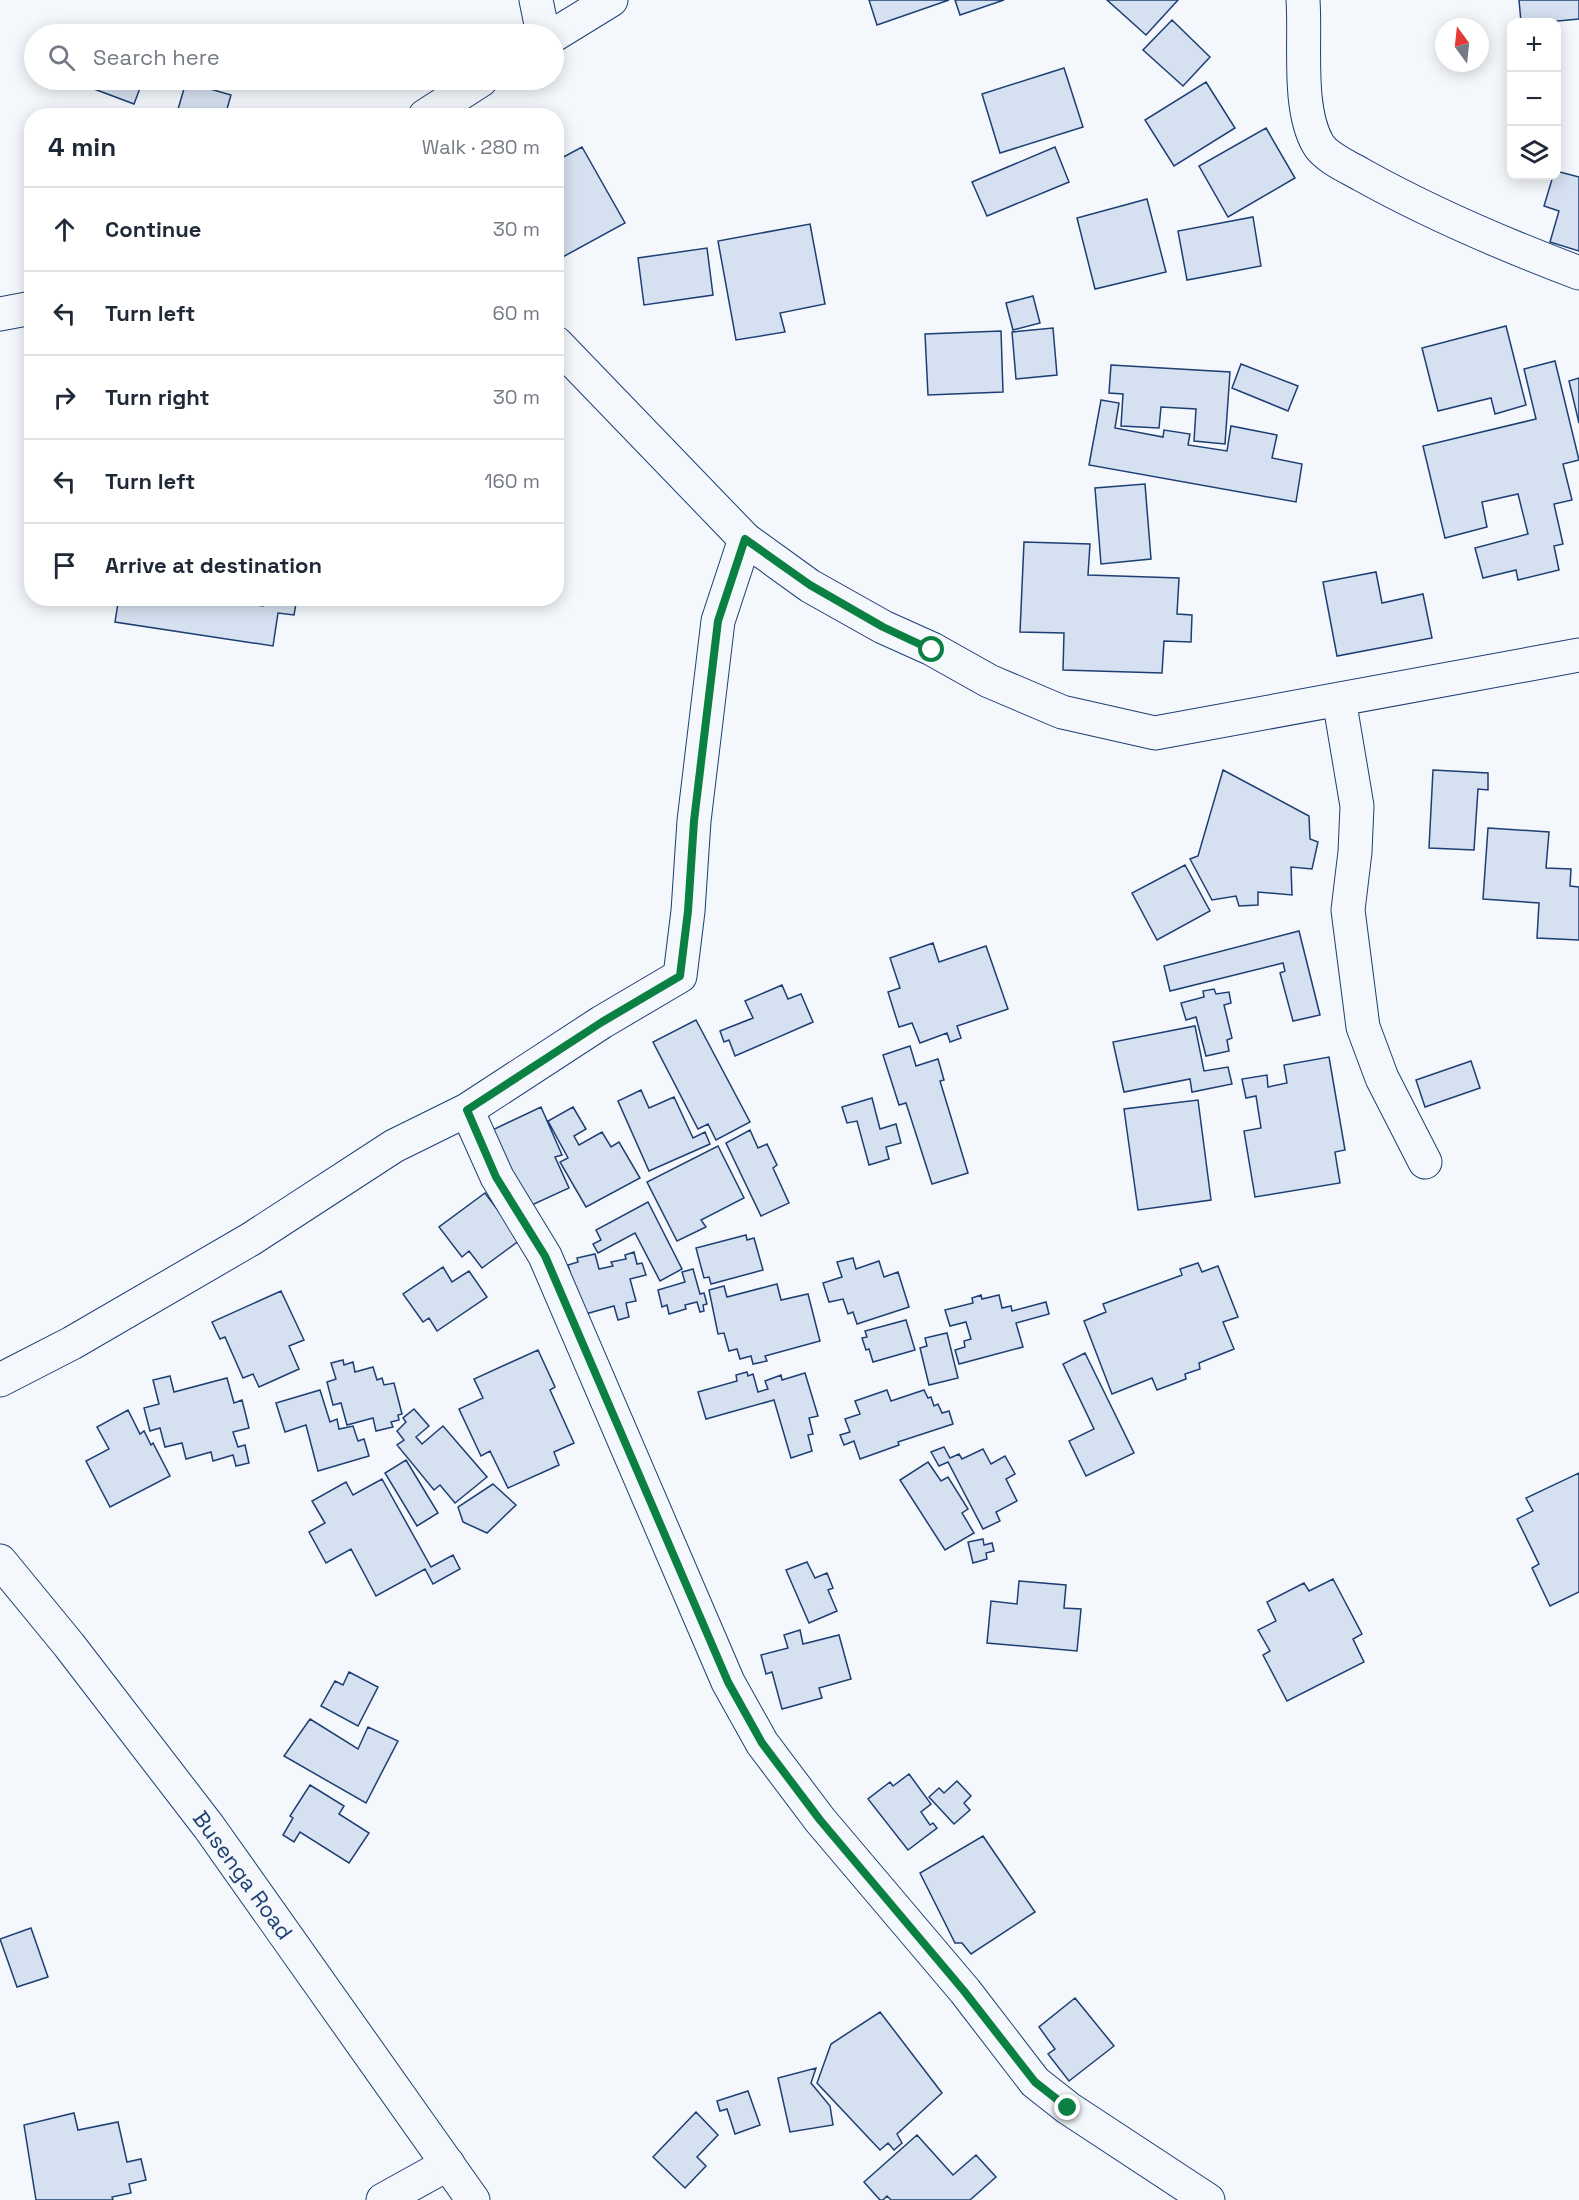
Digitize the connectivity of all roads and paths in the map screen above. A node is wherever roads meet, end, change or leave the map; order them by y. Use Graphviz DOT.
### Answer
graph roads {
  1 [pos="536,0"];
  2 [pos="611,0"];
  3 [pos="1303,0"];
  4 [pos="541,24"];
  5 [pos="564,29"];
  6 [pos="465,90"];
  7 [pos="437,108"];
  8 [pos="1579,273"];
  9 [pos="24,310"];
  10 [pos="0,314"];
  11 [pos="564,351"];
  12 [pos="745,539"];
  13 [pos="1579,655"];
  14 [pos="1339,699"];
  15 [pos="467,1110"];
  16 [pos="1425,1162"];
  17 [pos="0,1380"];
  18 [pos="0,1561"];
  19 [pos="448,2164"];
  20 [pos="383,2200"];
  21 [pos="473,2200"];
  22 [pos="1208,2200"];
  1 -- 4 [label="street"];
  2 -- 5 [label="street"];
  3 -- 8 [label="street"];
  6 -- 7 [label="street"];
  9 -- 10 [label="street"];
  11 -- 12 [label="street"];
  12 -- 14 [label="street"];
  12 -- 15 [label="street"];
  13 -- 14 [label="street"];
  14 -- 16 [label="street"];
  15 -- 17 [label="street"];
  15 -- 22 [label="street"];
  18 -- 19 [label="street, Busenga Road"];
  19 -- 20 [label="street"];
  19 -- 21 [label="street, Busenga Road"];
}
